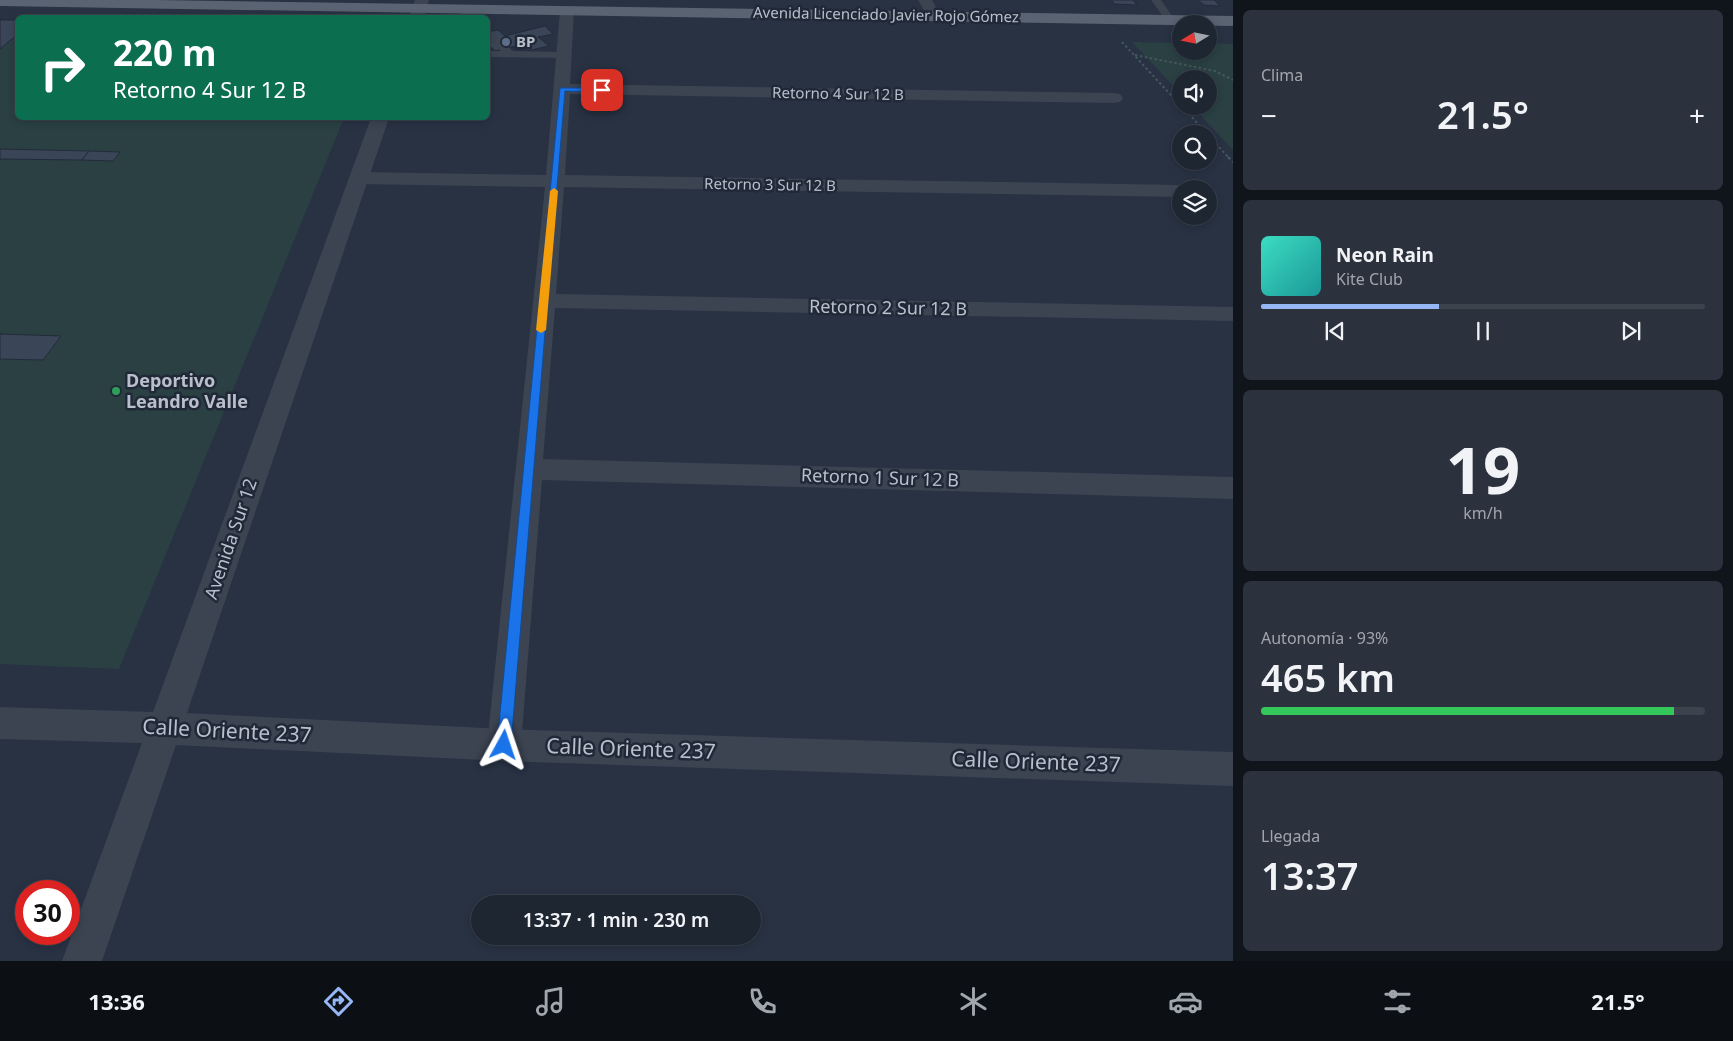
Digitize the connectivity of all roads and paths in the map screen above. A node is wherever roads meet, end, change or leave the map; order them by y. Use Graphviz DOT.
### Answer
graph roads {
  1 [pos="925,0"];
  2 [pos="1156,0"];
  3 [pos="0,2"];
  4 [pos="419,9"];
  5 [pos="567,11"];
  6 [pos="466,13"];
  7 [pos="934,16"];
  8 [pos="1101,19"];
  9 [pos="1170,20"];
  10 [pos="1233,21"];
  11 [pos="490,35"];
  12 [pos="490,54"];
  13 [pos="511,55"];
  14 [pos="564,55"];
  15 [pos="1134,55"];
  16 [pos="1233,80"];
  17 [pos="562,89"];
  18 [pos="1172,96"];
  19 [pos="1114,98"];
  20 [pos="1189,115"];
  21 [pos="379,120"];
  22 [pos="1199,125"];
  23 [pos="1217,145"];
  24 [pos="1233,162"];
  25 [pos="359,178"];
  26 [pos="554,182"];
  27 [pos="1172,191"];
  28 [pos="544,301"];
  29 [pos="1233,314"];
  30 [pos="528,469"];
  31 [pos="1233,488"];
  32 [pos="0,723"];
  33 [pos="165,728"];
  34 [pos="504,745"];
  35 [pos="1233,769"];
  36 [pos="82,961"];
  1 -- 7 [label="street"];
  2 -- 9 [label="lane"];
  3 -- 4 [label="main road, Avenida Licenciado Javier Rojo Gómez"];
  4 -- 6 [label="main road, Avenida Licenciado Javier Rojo Gómez"];
  5 -- 6 [label="main road, Avenida Licenciado Javier Rojo Gómez"];
  5 -- 7 [label="main road, Avenida Licenciado Javier Rojo Gómez"];
  5 -- 14 [label="street"];
  7 -- 8 [label="main road, Avenida Licenciado Javier Rojo Gómez"];
  8 -- 9 [label="main road, Avenida Licenciado Javier Rojo Gómez"];
  8 -- 15 [label="path"];
  9 -- 10 [label="main road, Avenida Licenciado Javier Rojo Gómez"];
  11 -- 13 [label="lane"];
  12 -- 13 [label="lane"];
  13 -- 14 [label="lane"];
  14 -- 17 [label="street"];
  15 -- 16 [label="path"];
  15 -- 18 [label="path"];
  17 -- 19 [label="street, Retorno 4 Sur 12 B"];
  17 -- 26 [label="street"];
  20 -- 22 [label="path"];
  21 -- 25 [label="street, Avenida Sur 12"];
  23 -- 24 [label="path"];
  25 -- 26 [label="street, Retorno 3 Sur 12 B"];
  25 -- 33 [label="street, Avenida Sur 12"];
  26 -- 27 [label="street, Retorno 3 Sur 12 B"];
  26 -- 28 [label="street"];
  28 -- 29 [label="street, Retorno 2 Sur 12 B"];
  28 -- 30 [label="street"];
  30 -- 31 [label="street, Retorno 1 Sur 12 B"];
  30 -- 34 [label="street"];
  32 -- 33 [label="street, Calle Oriente 237"];
  33 -- 34 [label="street, Calle Oriente 237"];
  33 -- 36 [label="street, Avenida Sur 12"];
  34 -- 35 [label="street, Calle Oriente 237"];
}
